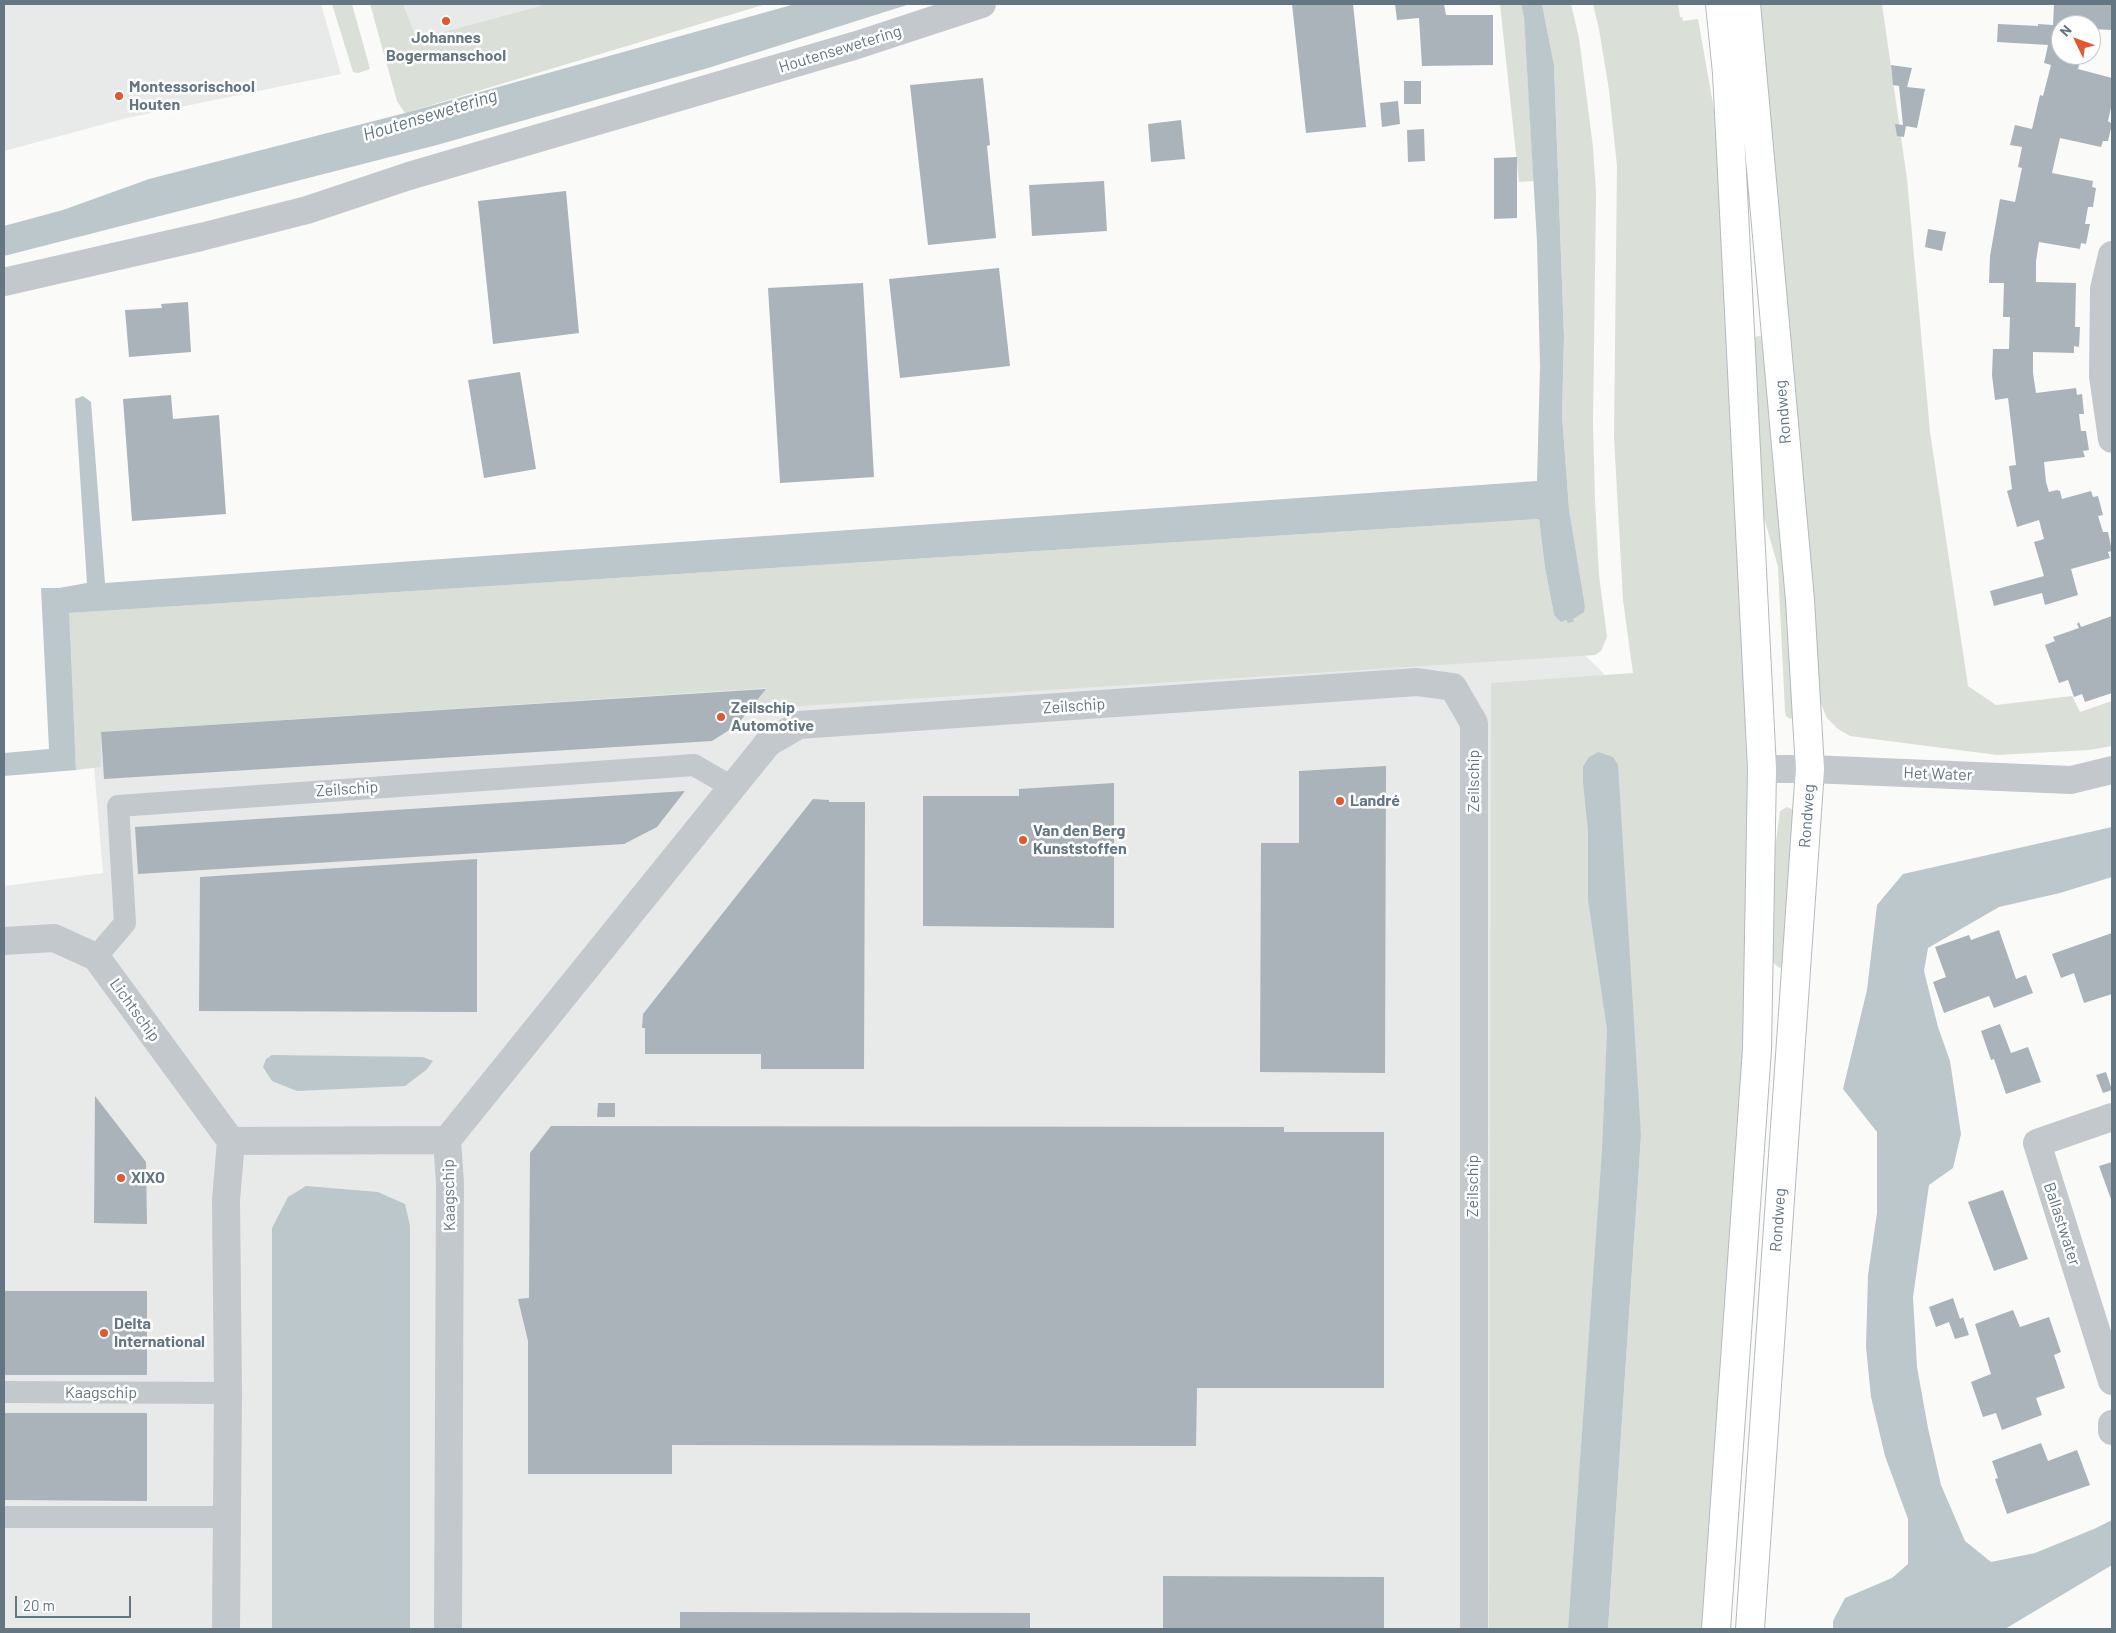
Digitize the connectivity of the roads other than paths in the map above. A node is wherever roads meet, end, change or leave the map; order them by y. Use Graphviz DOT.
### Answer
graph roads {
  1 [pos="982,4"];
  2 [pos="1720,4"];
  3 [pos="1746,4"];
  4 [pos="2112,255"];
  5 [pos="4,282"];
  6 [pos="2112,439"];
  7 [pos="1762,769"];
  8 [pos="1810,769"];
  9 [pos="2112,770"];
  10 [pos="732,787"];
  11 [pos="4,941"];
  12 [pos="96,957"];
  13 [pos="2112,1117"];
  14 [pos="447,1140"];
  15 [pos="231,1141"];
  16 [pos="2112,1381"];
  17 [pos="4,1392"];
  18 [pos="228,1393"];
  19 [pos="2112,1424"];
  20 [pos="2112,1431"];
  21 [pos="4,1517"];
  22 [pos="226,1517"];
  23 [pos="226,1629"];
  24 [pos="448,1629"];
  25 [pos="1474,1629"];
  26 [pos="1716,1629"];
  27 [pos="1750,1629"];
  1 -- 5 [label="street, Houtensewetering"];
  2 -- 7 [label="main road, Rondweg"];
  3 -- 8 [label="main road, Rondweg"];
  4 -- 6 [label="street"];
  7 -- 8 [label="street, Het Water"];
  7 -- 26 [label="main road, Rondweg"];
  8 -- 9 [label="street, Het Water"];
  8 -- 27 [label="main road, Rondweg"];
  10 -- 12 [label="lane, Zeilschip"];
  10 -- 14 [label="street, Zeilschip"];
  10 -- 25 [label="street, Zeilschip"];
  11 -- 12 [label="street, Lichtschip"];
  12 -- 15 [label="street, Lichtschip"];
  13 -- 16 [label="street, Ballastwater"];
  14 -- 15 [label="street, Kaagschip"];
  14 -- 24 [label="street, Kaagschip"];
  15 -- 18 [label="street"];
  17 -- 18 [label="lane, Kaagschip"];
  18 -- 22 [label="street"];
  19 -- 20 [label="street"];
  21 -- 22 [label="lane"];
  22 -- 23 [label="street"];
}
